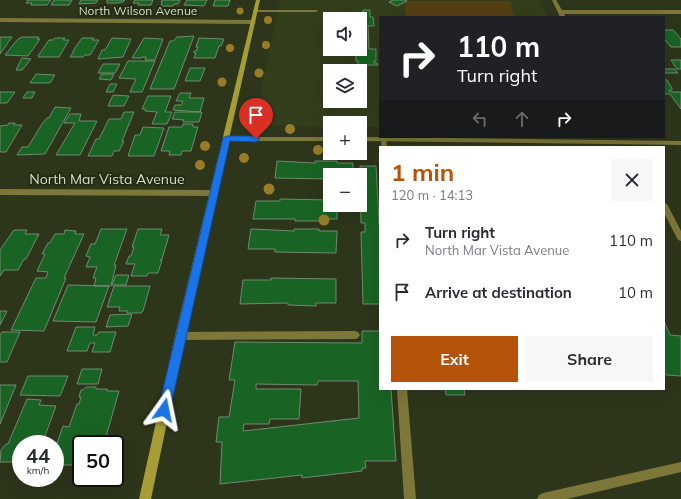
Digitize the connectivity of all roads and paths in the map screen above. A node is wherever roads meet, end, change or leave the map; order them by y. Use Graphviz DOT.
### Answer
graph roads {
  1 [pos="258,0"];
  2 [pos="554,0"];
  3 [pos="255,11"];
  4 [pos="316,11"];
  5 [pos="681,12"];
  6 [pos="562,15"];
  7 [pos="0,20"];
  8 [pos="253,22"];
  9 [pos="227,138"];
  10 [pos="323,139"];
  11 [pos="367,139"];
  12 [pos="384,139"];
  13 [pos="630,142"];
  14 [pos="681,143"];
  15 [pos="384,146"];
  16 [pos="0,192"];
  17 [pos="214,193"];
  18 [pos="665,208"];
  19 [pos="681,238"];
  20 [pos="355,334"];
  21 [pos="180,336"];
  22 [pos="402,390"];
  23 [pos="681,467"];
  24 [pos="145,499"];
  25 [pos="410,499"];
  26 [pos="543,499"];
  1 -- 3 [label="main road"];
  2 -- 6 [label="street"];
  3 -- 4 [label="street"];
  3 -- 8 [label="main road"];
  5 -- 6 [label="street"];
  7 -- 8 [label="street, North Wilson Avenue"];
  8 -- 9 [label="main road"];
  9 -- 10 [label="street"];
  9 -- 17 [label="main road"];
  11 -- 12 [label="street"];
  12 -- 13 [label="street"];
  12 -- 15 [label="street"];
  13 -- 14 [label="street"];
  16 -- 17 [label="street, North Mar Vista Avenue"];
  17 -- 21 [label="main road"];
  18 -- 19 [label="street"];
  20 -- 21 [label="street"];
  21 -- 24 [label="main road"];
  22 -- 25 [label="street"];
  23 -- 26 [label="street"];
}
